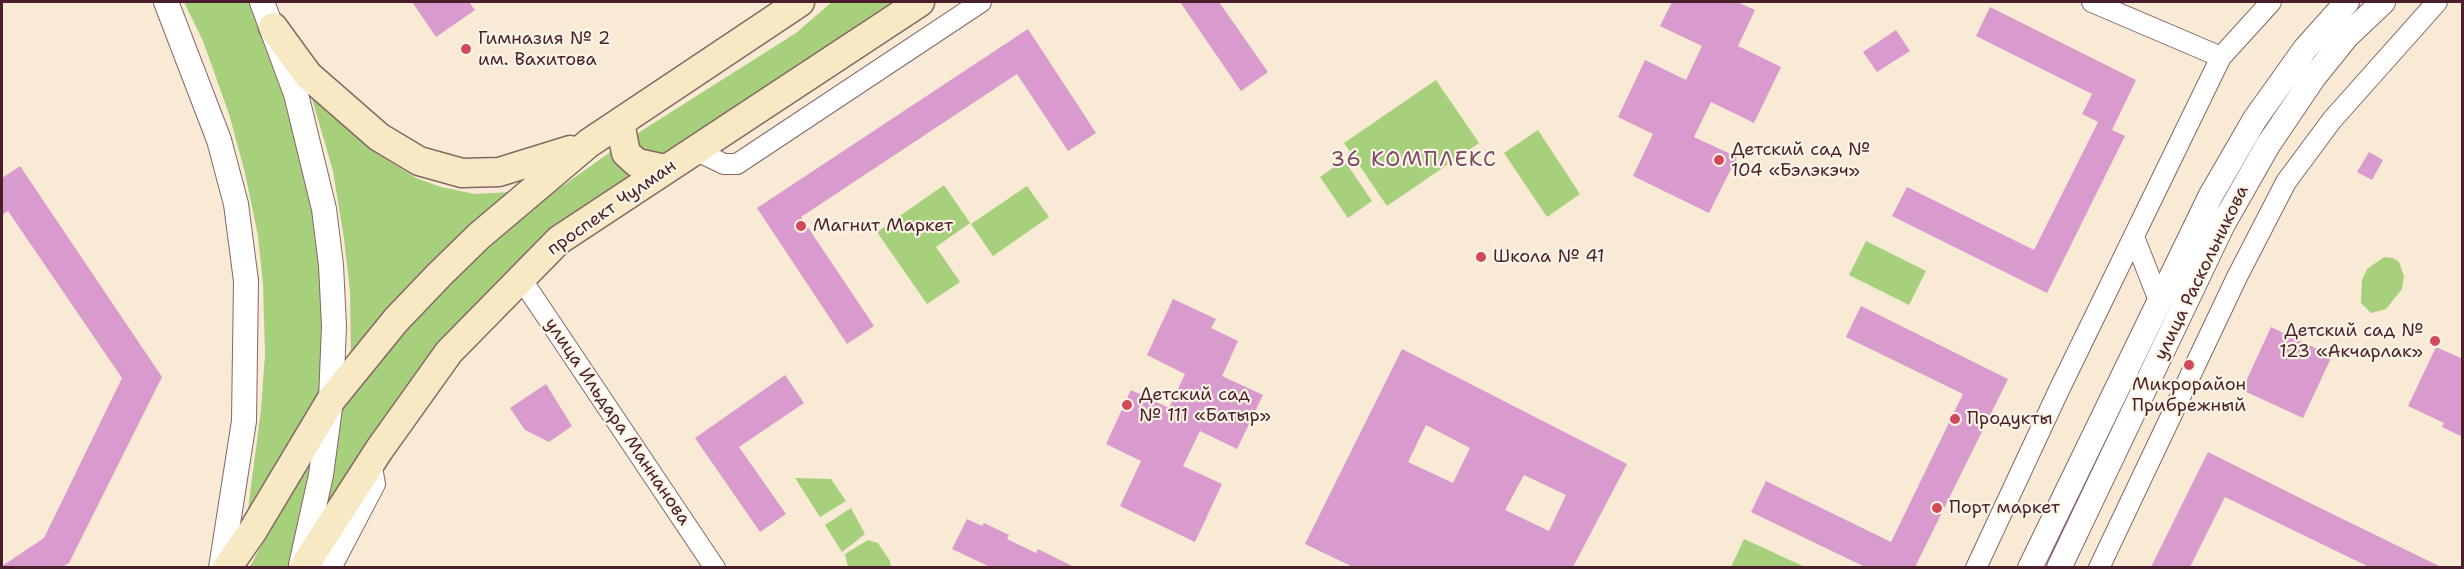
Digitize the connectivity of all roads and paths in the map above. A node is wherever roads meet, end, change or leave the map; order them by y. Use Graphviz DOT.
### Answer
graph roads {
  1 [pos="165,2"];
  2 [pos="262,2"];
  3 [pos="800,2"];
  4 [pos="920,2"];
  5 [pos="981,2"];
  6 [pos="2092,2"];
  7 [pos="2271,2"];
  8 [pos="2347,2"];
  9 [pos="2383,2"];
  10 [pos="2437,2"];
  11 [pos="273,27"];
  12 [pos="2221,57"];
  13 [pos="625,119"];
  14 [pos="589,143"];
  15 [pos="695,150"];
  16 [pos="665,169"];
  17 [pos="2134,237"];
  18 [pos="520,277"];
  19 [pos="2158,298"];
  20 [pos="331,400"];
  21 [pos="371,462"];
  22 [pos="221,567"];
  23 [pos="226,567"];
  24 [pos="302,567"];
  25 [pos="331,567"];
  26 [pos="715,567"];
  27 [pos="1976,567"];
  28 [pos="2030,567"];
  29 [pos="2059,567"];
  30 [pos="2099,567"];
  1 -- 22 [label="street"];
  2 -- 11 [label="street"];
  3 -- 13 [label="main road"];
  4 -- 15 [label="main road, проспект Чулман"];
  5 -- 15 [label="street"];
  6 -- 12 [label="street"];
  7 -- 12 [label="street"];
  8 -- 19 [label="street, улица Раскольникова"];
  9 -- 29 [label="street, улица Раскольникова"];
  10 -- 30 [label="street"];
  11 -- 14 [label="main road"];
  11 -- 20 [label="street"];
  12 -- 17 [label="street"];
  13 -- 14 [label="main road"];
  13 -- 16 [label="main road"];
  14 -- 20 [label="main road"];
  15 -- 16 [label="main road, проспект Чулман"];
  16 -- 18 [label="main road, проспект Чулман"];
  17 -- 19 [label="street"];
  17 -- 27 [label="street"];
  18 -- 21 [label="main road, проспект Чулман"];
  18 -- 26 [label="street, улица Ильдара Маннанова"];
  19 -- 28 [label="street, улица Раскольникова"];
  20 -- 23 [label="main road"];
  20 -- 24 [label="street"];
  21 -- 24 [label="main road, проспект Чулман"];
  21 -- 25 [label="street"];
}
